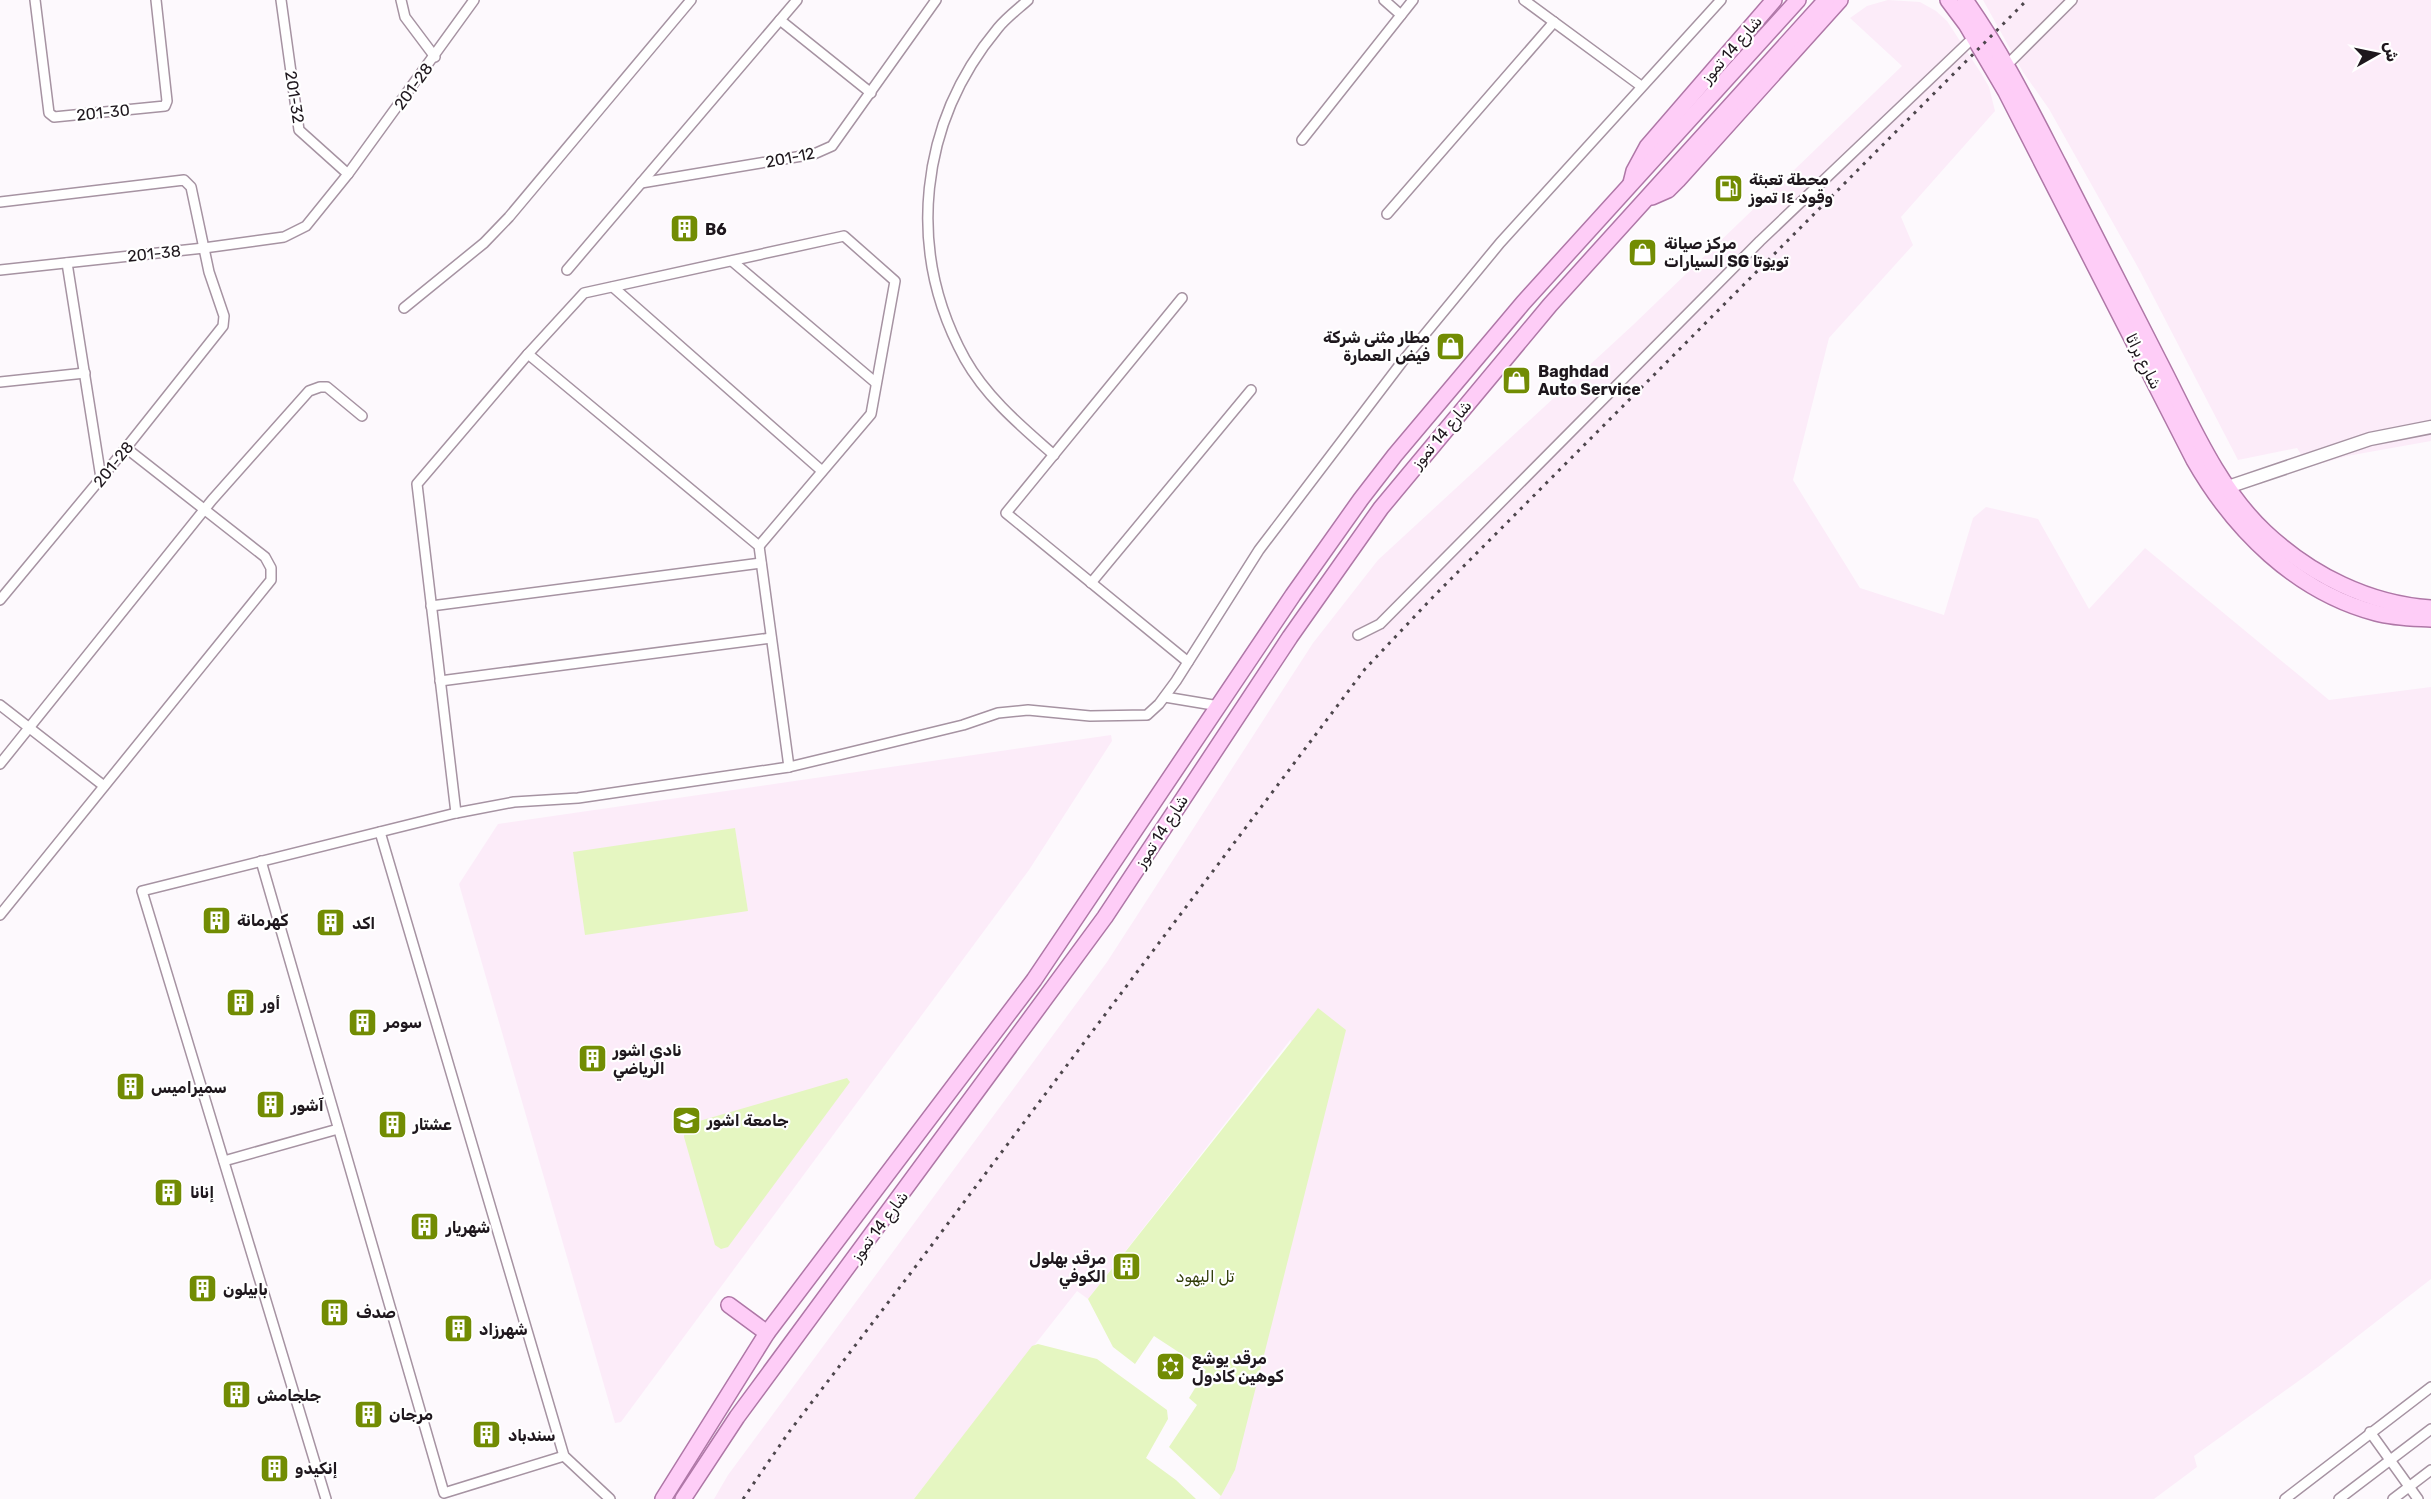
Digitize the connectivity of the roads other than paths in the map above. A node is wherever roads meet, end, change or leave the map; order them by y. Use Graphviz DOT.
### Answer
graph roads {
  1 [pos="35,0"];
  2 [pos="156,0"];
  3 [pos="281,0"];
  4 [pos="401,0"];
  5 [pos="474,0"];
  6 [pos="691,0"];
  7 [pos="797,0"];
  8 [pos="936,0"];
  9 [pos="1028,0"];
  10 [pos="1384,0"];
  11 [pos="1413,0"];
  12 [pos="1524,0"];
  13 [pos="1721,0"];
  14 [pos="1774,0"];
  15 [pos="1798,0"];
  16 [pos="1826,0"];
  17 [pos="1840,0"];
  18 [pos="1948,0"];
  19 [pos="1965,0"];
  20 [pos="2072,0"];
  21 [pos="1401,15"];
  22 [pos="780,20"];
  23 [pos="1554,22"];
  24 [pos="1974,37"];
  25 [pos="435,57"];
  26 [pos="2007,65"];
  27 [pos="1641,86"];
  28 [pos="871,93"];
  29 [pos="1302,140"];
  30 [pos="348,174"];
  31 [pos="641,183"];
  32 [pos="1630,188"];
  33 [pos="1644,201"];
  34 [pos="0,202"];
  35 [pos="1388,214"];
  36 [pos="306,226"];
  37 [pos="204,248"];
  38 [pos="732,261"];
  39 [pos="67,263"];
  40 [pos="0,270"];
  41 [pos="567,270"];
  42 [pos="613,287"];
  43 [pos="1182,298"];
  44 [pos="404,308"];
  45 [pos="528,354"];
  46 [pos="85,373"];
  47 [pos="0,382"];
  48 [pos="876,383"];
  49 [pos="1251,390"];
  50 [pos="362,416"];
  51 [pos="2431,427"];
  52 [pos="126,448"];
  53 [pos="1054,455"];
  54 [pos="822,471"];
  55 [pos="101,478"];
  56 [pos="2228,488"];
  57 [pos="203,510"];
  58 [pos="759,546"];
  59 [pos="761,563"];
  60 [pos="1091,583"];
  61 [pos="0,600"];
  62 [pos="431,606"];
  63 [pos="2431,608"];
  64 [pos="2431,619"];
  65 [pos="1358,635"];
  66 [pos="771,638"];
  67 [pos="1188,662"];
  68 [pos="440,681"];
  69 [pos="1165,697"];
  70 [pos="0,705"];
  71 [pos="1219,706"];
  72 [pos="29,728"];
  73 [pos="0,764"];
  74 [pos="789,767"];
  75 [pos="104,786"];
  76 [pos="456,813"];
  77 [pos="380,832"];
  78 [pos="261,861"];
  79 [pos="0,915"];
  80 [pos="338,1129"];
  81 [pos="224,1161"];
  82 [pos="729,1305"];
  83 [pos="767,1333"];
  84 [pos="2431,1387"];
  85 [pos="2431,1430"];
  86 [pos="2370,1432"];
  87 [pos="564,1456"];
  88 [pos="2390,1460"];
  89 [pos="2431,1470"];
  90 [pos="2409,1487"];
  91 [pos="2296,1490"];
  92 [pos="445,1496"];
  93 [pos="327,1499"];
  94 [pos="610,1499"];
  95 [pos="663,1499"];
  96 [pos="683,1499"];
  97 [pos="2285,1499"];
  98 [pos="2303,1499"];
  99 [pos="2339,1499"];
  100 [pos="2393,1499"];
  101 [pos="2418,1499"];
  1 -- 2 [label="street, 201-30"];
  3 -- 30 [label="street, 201-32"];
  4 -- 25 [label="street"];
  5 -- 25 [label="street, 201-28"];
  6 -- 44 [label="street"];
  7 -- 22 [label="street"];
  8 -- 28 [label="street, 201-12"];
  9 -- 53 [label="street"];
  10 -- 21 [label="street"];
  11 -- 21 [label="street"];
  12 -- 23 [label="street"];
  13 -- 27 [label="street"];
  14 -- 32 [label="main road, شارع 14 تموز"];
  15 -- 32 [label="main road, شارع 14 تموز"];
  16 -- 33 [label="main road, شارع 14 تموز"];
  17 -- 33 [label="main road"];
  18 -- 24 [label="main road, شارع براثا"];
  19 -- 26 [label="main road, شارع براثا"];
  20 -- 26 [label="street"];
  21 -- 29 [label="street"];
  22 -- 28 [label="street"];
  22 -- 31 [label="street"];
  23 -- 27 [label="street"];
  23 -- 35 [label="street"];
  24 -- 64 [label="main road, شارع براثا"];
  24 -- 65 [label="street"];
  25 -- 30 [label="street, 201-28"];
  26 -- 56 [label="main road, شارع براثا"];
  27 -- 67 [label="street"];
  28 -- 31 [label="street, 201-12"];
  30 -- 36 [label="street, 201-28"];
  31 -- 41 [label="street"];
  32 -- 71 [label="main road, شارع 14 تموز"];
  33 -- 96 [label="main road, شارع 14 تموز"];
  34 -- 37 [label="street"];
  36 -- 37 [label="street, 201-38"];
  37 -- 39 [label="street, 201-38"];
  37 -- 52 [label="street, 201-28"];
  38 -- 42 [label="street"];
  38 -- 48 [label="street"];
  38 -- 48 [label="street"];
  39 -- 40 [label="street, 201-38"];
  39 -- 46 [label="street"];
  42 -- 45 [label="street"];
  42 -- 54 [label="street"];
  43 -- 53 [label="street"];
  45 -- 58 [label="street"];
  45 -- 62 [label="street"];
  46 -- 47 [label="street"];
  46 -- 55 [label="street"];
  48 -- 54 [label="street"];
  49 -- 60 [label="street"];
  50 -- 57 [label="street"];
  51 -- 56 [label="street"];
  52 -- 55 [label="street, 201-28"];
  52 -- 57 [label="street"];
  53 -- 60 [label="street"];
  54 -- 58 [label="street"];
  55 -- 61 [label="street, 201-28"];
  56 -- 63 [label="main road, شارع براثا"];
  57 -- 72 [label="street"];
  57 -- 75 [label="street"];
  58 -- 59 [label="street"];
  59 -- 62 [label="street"];
  59 -- 66 [label="street"];
  60 -- 67 [label="street"];
  62 -- 68 [label="street"];
  66 -- 68 [label="street"];
  66 -- 74 [label="street"];
  67 -- 69 [label="street"];
  68 -- 76 [label="street"];
  69 -- 71 [label="street"];
  69 -- 74 [label="street"];
  70 -- 72 [label="street"];
  71 -- 83 [label="main road, شارع 14 تموز"];
  72 -- 73 [label="street"];
  72 -- 75 [label="street"];
  74 -- 76 [label="street"];
  75 -- 79 [label="street"];
  76 -- 77 [label="street"];
  77 -- 78 [label="street"];
  77 -- 87 [label="street"];
  78 -- 80 [label="street"];
  78 -- 81 [label="street"];
  80 -- 81 [label="street"];
  80 -- 92 [label="street"];
  81 -- 93 [label="street"];
  82 -- 83 [label="main road"];
  83 -- 95 [label="main road, شارع 14 تموز"];
  84 -- 86 [label="street"];
  85 -- 88 [label="street"];
  86 -- 88 [label="street"];
  86 -- 91 [label="street"];
  87 -- 92 [label="street"];
  87 -- 94 [label="street"];
  88 -- 90 [label="street"];
  88 -- 99 [label="street"];
  89 -- 90 [label="street"];
  90 -- 100 [label="street"];
  90 -- 101 [label="street"];
  91 -- 97 [label="street"];
  91 -- 98 [label="street"];
}
